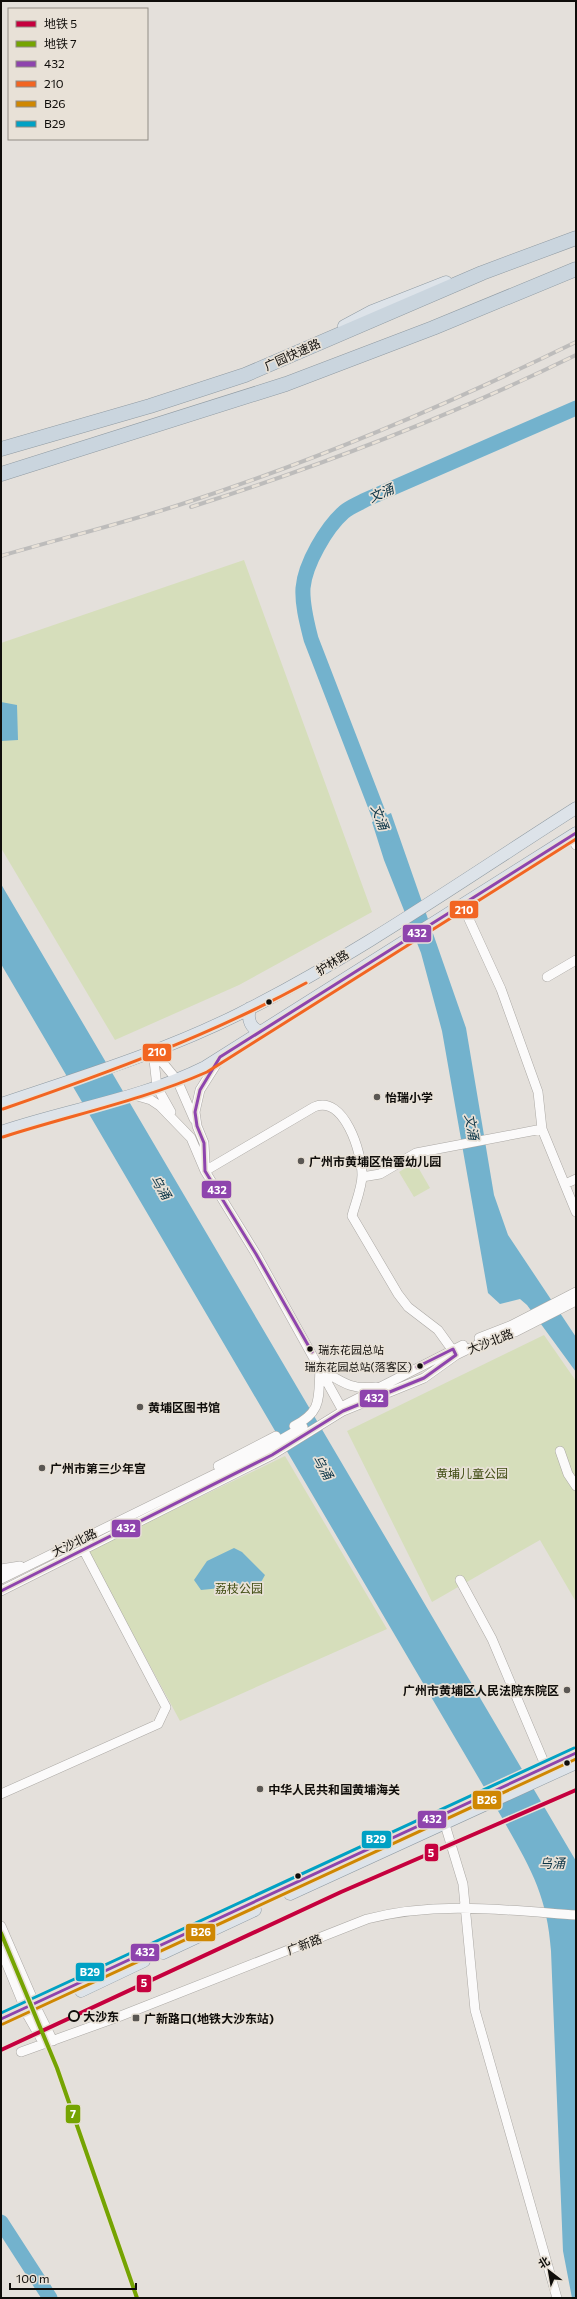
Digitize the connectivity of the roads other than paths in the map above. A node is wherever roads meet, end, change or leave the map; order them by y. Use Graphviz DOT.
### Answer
graph roads {
  1 [pos="576,232"];
  2 [pos="576,238"];
  3 [pos="576,269"];
  4 [pos="292,355"];
  5 [pos="1,449"];
  6 [pos="1,474"];
  7 [pos="576,808"];
  8 [pos="574,838"];
  9 [pos="462,904"];
  10 [pos="576,960"];
  11 [pos="547,977"];
  12 [pos="250,1008"];
  13 [pos="262,1032"];
  14 [pos="153,1051"];
  15 [pos="220,1057"];
  16 [pos="177,1080"];
  17 [pos="157,1087"];
  18 [pos="132,1095"];
  19 [pos="1,1104"];
  20 [pos="178,1123"];
  21 [pos="197,1126"];
  22 [pos="542,1129"];
  23 [pos="1,1132"];
  24 [pos="205,1171"];
  25 [pos="362,1177"];
  26 [pos="576,1179"];
  27 [pos="565,1184"];
  28 [pos="576,1212"];
  29 [pos="576,1292"];
  30 [pos="576,1301"];
  31 [pos="455,1352"];
  32 [pos="320,1369"];
  33 [pos="382,1386"];
  34 [pos="342,1409"];
  35 [pos="326,1419"];
  36 [pos="274,1440"];
  37 [pos="560,1451"];
  38 [pos="576,1486"];
  39 [pos="83,1549"];
  40 [pos="29,1564"];
  41 [pos="1,1569"];
  42 [pos="1,1579"];
  43 [pos="460,1580"];
  44 [pos="1,1591"];
  45 [pos="576,1753"];
  46 [pos="576,1763"];
  47 [pos="546,1768"];
  48 [pos="534,1778"];
  49 [pos="1,1794"];
  50 [pos="443,1819"];
  51 [pos="466,1909"];
  52 [pos="576,1915"];
  53 [pos="1,1926"];
  54 [pos="1,1950"];
  55 [pos="31,2010"];
  56 [pos="1,2019"];
  57 [pos="1,2028"];
  58 [pos="49,2042"];
  59 [pos="21,2052"];
  60 [pos="557,2298"];
  1 -- 4 [label="main road"];
  2 -- 4 [label="highway, 广园快速路"];
  3 -- 6 [label="highway, 广园快速路"];
  4 -- 5 [label="highway, 广园快速路"];
  7 -- 12 [label="main road, 护林路"];
  8 -- 9 [label="main road, 护林路"];
  9 -- 13 [label="main road, 护林路"];
  9 -- 22 [label="street"];
  10 -- 11 [label="street"];
  12 -- 13 [label="main road"];
  12 -- 14 [label="main road, 护林路"];
  13 -- 15 [label="main road, 护林路"];
  14 -- 16 [label="street"];
  14 -- 17 [label="street"];
  14 -- 19 [label="main road, 护林路"];
  15 -- 16 [label="main road, 护林路"];
  15 -- 21 [label="street"];
  16 -- 17 [label="main road, 护林路"];
  16 -- 21 [label="street"];
  17 -- 18 [label="main road, 护林路"];
  17 -- 20 [label="street"];
  18 -- 20 [label="street"];
  18 -- 23 [label="main road, 护林路"];
  20 -- 24 [label="street"];
  21 -- 24 [label="street"];
  22 -- 25 [label="street"];
  22 -- 27 [label="street"];
  24 -- 25 [label="street"];
  24 -- 32 [label="street"];
  25 -- 31 [label="street"];
  26 -- 27 [label="street"];
  27 -- 28 [label="street"];
  29 -- 31 [label="street, 大沙北路"];
  30 -- 31 [label="street, 大沙北路"];
  31 -- 33 [label="street, 大沙北路"];
  31 -- 34 [label="street, 大沙北路"];
  32 -- 33 [label="street"];
  32 -- 34 [label="street"];
  32 -- 36 [label="street"];
  33 -- 34 [label="street, 大沙北路"];
  34 -- 35 [label="street, 大沙北路"];
  35 -- 36 [label="street, 大沙北路"];
  35 -- 39 [label="street, 大沙北路"];
  36 -- 40 [label="street, 大沙北路"];
  37 -- 38 [label="street"];
  39 -- 44 [label="street, 大沙北路"];
  39 -- 49 [label="street"];
  40 -- 41 [label="street"];
  40 -- 42 [label="street, 大沙北路"];
  43 -- 47 [label="street"];
  45 -- 47 [label="main road"];
  46 -- 48 [label="main road"];
  47 -- 48 [label="main road"];
  48 -- 50 [label="main road"];
  50 -- 51 [label="street"];
  50 -- 55 [label="main road"];
  51 -- 52 [label="street, 广新路"];
  51 -- 58 [label="street, 广新路"];
  51 -- 60 [label="street"];
  53 -- 55 [label="street"];
  54 -- 55 [label="street"];
  55 -- 56 [label="main road"];
  55 -- 57 [label="main road"];
  55 -- 58 [label="street"];
  58 -- 59 [label="street, 广新路"];
}
